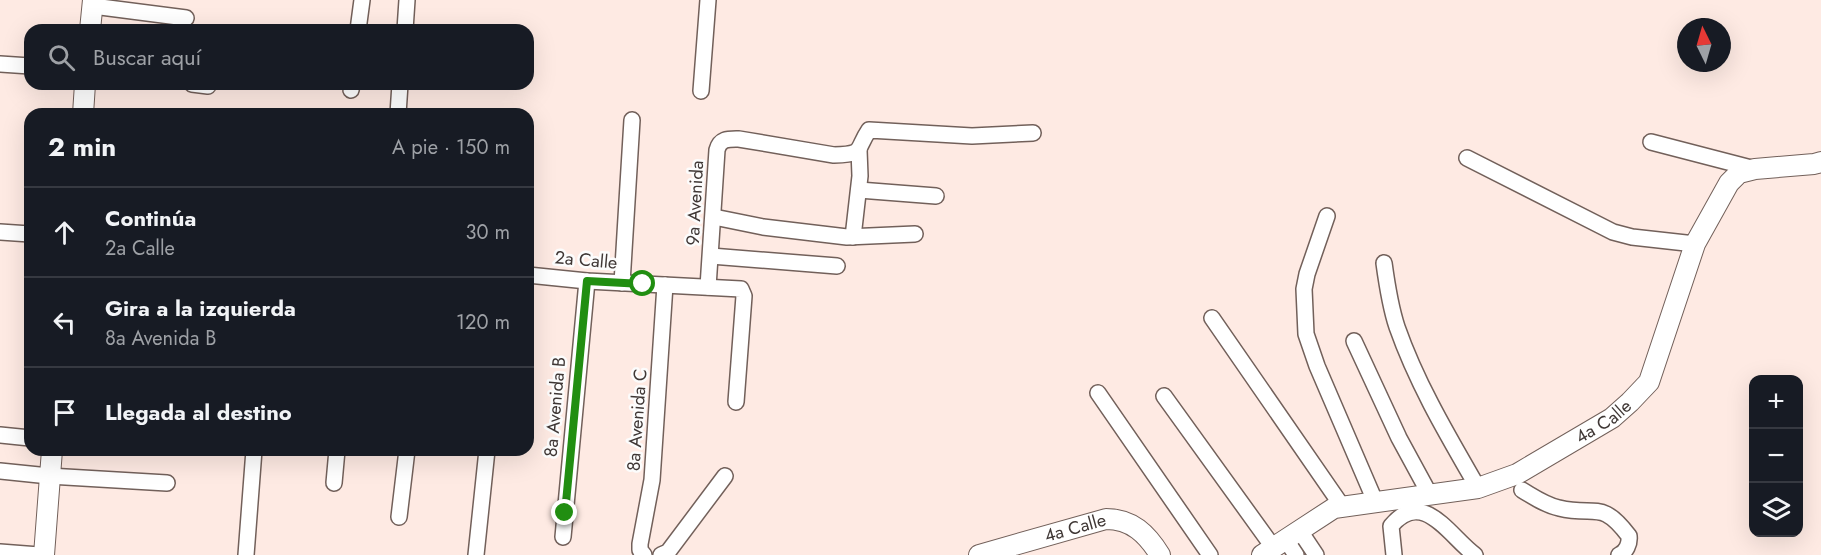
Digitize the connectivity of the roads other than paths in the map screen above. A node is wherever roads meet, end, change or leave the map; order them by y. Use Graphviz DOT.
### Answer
graph roads {
  1 [pos="362,0"];
  2 [pos="407,0"];
  3 [pos="708,0"];
  4 [pos="93,3"];
  5 [pos="186,18"];
  6 [pos="91,24"];
  7 [pos="359,24"];
  8 [pos="405,24"];
  9 [pos="0,64"];
  10 [pos="24,66"];
  11 [pos="85,90"];
  12 [pos="400,90"];
  13 [pos="701,91"];
  14 [pos="83,108"];
  15 [pos="398,108"];
  16 [pos="633,120"];
  17 [pos="1033,133"];
  18 [pos="1651,142"];
  19 [pos="859,150"];
  20 [pos="1467,158"];
  21 [pos="1821,162"];
  22 [pos="1755,169"];
  23 [pos="859,190"];
  24 [pos="936,196"];
  25 [pos="1327,216"];
  26 [pos="714,217"];
  27 [pos="0,232"];
  28 [pos="24,234"];
  29 [pos="915,234"];
  30 [pos="853,237"];
  31 [pos="1695,244"];
  32 [pos="711,256"];
  33 [pos="1384,263"];
  34 [pos="837,266"];
  35 [pos="534,276"];
  36 [pos="587,281"];
  37 [pos="622,283"];
  38 [pos="665,285"];
  39 [pos="708,287"];
  40 [pos="1212,318"];
  41 [pos="1354,342"];
  42 [pos="1098,393"];
  43 [pos="1164,396"];
  44 [pos="736,402"];
  45 [pos="0,435"];
  46 [pos="24,437"];
  47 [pos="51,456"];
  48 [pos="254,456"];
  49 [pos="336,456"];
  50 [pos="405,456"];
  51 [pos="486,456"];
  52 [pos="0,471"];
  53 [pos="49,476"];
  54 [pos="725,476"];
  55 [pos="167,483"];
  56 [pos="334,483"];
  57 [pos="1478,488"];
  58 [pos="1522,489"];
  59 [pos="1430,495"];
  60 [pos="1375,501"];
  61 [pos="1342,506"];
  62 [pos="399,517"];
  63 [pos="563,537"];
  64 [pos="1283,546"];
  65 [pos="0,552"];
  66 [pos="1314,554"];
  67 [pos="39,555"];
  68 [pos="44,555"];
  69 [pos="246,555"];
  70 [pos="476,555"];
  71 [pos="644,555"];
  72 [pos="661,555"];
  73 [pos="979,555"];
  74 [pos="1160,555"];
  75 [pos="1210,555"];
  76 [pos="1394,555"];
  77 [pos="1475,555"];
  78 [pos="1619,555"];
  1 -- 7 [label="street"];
  2 -- 8 [label="street"];
  3 -- 13 [label="street"];
  4 -- 5 [label="street"];
  4 -- 6 [label="street"];
  9 -- 10 [label="street"];
  11 -- 14 [label="street"];
  12 -- 15 [label="street"];
  16 -- 37 [label="street"];
  17 -- 19 [label="street"];
  18 -- 22 [label="street"];
  19 -- 23 [label="street"];
  19 -- 26 [label="street, 9a Avenida"];
  20 -- 31 [label="street"];
  21 -- 22 [label="street, 4a Calle"];
  22 -- 31 [label="street, 4a Calle"];
  23 -- 24 [label="street"];
  23 -- 30 [label="street"];
  25 -- 60 [label="street"];
  26 -- 30 [label="street"];
  26 -- 32 [label="street, 9a Avenida"];
  27 -- 28 [label="street"];
  29 -- 30 [label="street"];
  31 -- 57 [label="street, 4a Calle"];
  32 -- 34 [label="street"];
  32 -- 39 [label="street, 9a Avenida"];
  33 -- 57 [label="street"];
  35 -- 36 [label="street, 2a Calle"];
  36 -- 37 [label="street, 2a Calle"];
  36 -- 63 [label="street, 8a Avenida B"];
  37 -- 38 [label="street, 2a Calle"];
  38 -- 39 [label="street, 2a Calle"];
  38 -- 71 [label="street, 8a Avenida C"];
  39 -- 44 [label="street, 2a Calle"];
  40 -- 61 [label="street"];
  41 -- 59 [label="street"];
  42 -- 75 [label="street"];
  43 -- 64 [label="street"];
  45 -- 46 [label="street"];
  47 -- 53 [label="street"];
  48 -- 69 [label="street"];
  49 -- 56 [label="street"];
  50 -- 62 [label="street"];
  51 -- 70 [label="street"];
  52 -- 53 [label="street"];
  53 -- 55 [label="street"];
  53 -- 68 [label="street"];
  54 -- 72 [label="street"];
  57 -- 59 [label="street, 4a Calle"];
  58 -- 78 [label="street"];
  59 -- 60 [label="street, 4a Calle"];
  60 -- 61 [label="street, 4a Calle"];
  61 -- 64 [label="street, 4a Calle"];
  64 -- 66 [label="street"];
  65 -- 67 [label="street"];
  73 -- 74 [label="street, 4a Calle"];
  76 -- 77 [label="street"];
}
